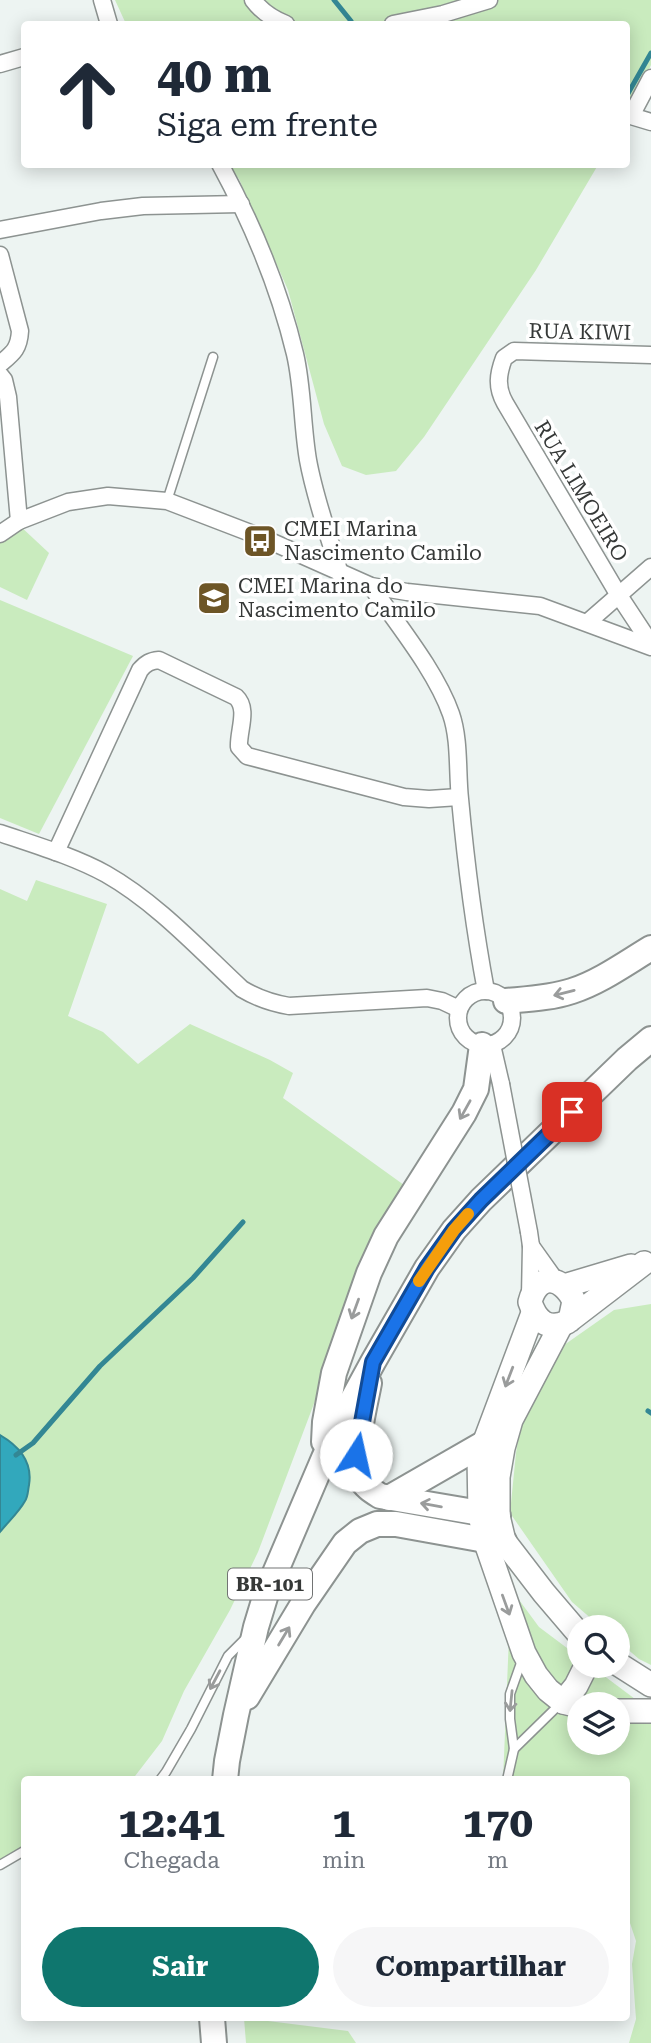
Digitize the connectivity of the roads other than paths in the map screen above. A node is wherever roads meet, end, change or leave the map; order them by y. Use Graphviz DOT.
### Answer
graph roads {
  1 [pos="102,0"];
  2 [pos="253,0"];
  3 [pos="489,0"];
  4 [pos="108,21"];
  5 [pos="279,21"];
  6 [pos="408,21"];
  7 [pos="21,58"];
  8 [pos="0,64"];
  9 [pos="651,78"];
  10 [pos="651,122"];
  11 [pos="222,168"];
  12 [pos="242,204"];
  13 [pos="0,230"];
  14 [pos="0,255"];
  15 [pos="508,354"];
  16 [pos="651,355"];
  17 [pos="213,357"];
  18 [pos="0,365"];
  19 [pos="0,375"];
  20 [pos="167,501"];
  21 [pos="19,521"];
  22 [pos="0,534"];
  23 [pos="651,567"];
  24 [pos="340,574"];
  25 [pos="371,586"];
  26 [pos="618,594"];
  27 [pos="588,622"];
  28 [pos="651,645"];
  29 [pos="460,797"];
  30 [pos="0,833"];
  31 [pos="56,852"];
  32 [pos="651,948"];
  33 [pos="496,996"];
  34 [pos="459,1009"];
  35 [pos="651,1039"];
  36 [pos="487,1045"];
  37 [pos="530,1239"];
  38 [pos="647,1261"];
  39 [pos="560,1283"];
  40 [pos="532,1308"];
  41 [pos="566,1322"];
  42 [pos="373,1362"];
  43 [pos="483,1444"];
  44 [pos="324,1458"];
  45 [pos="390,1498"];
  46 [pos="489,1515"];
  47 [pos="494,1541"];
  48 [pos="567,1620"];
  49 [pos="256,1627"];
  50 [pos="524,1653"];
  51 [pos="630,1672"];
  52 [pos="651,1685"];
  53 [pos="567,1702"];
  54 [pos="567,1707"];
  55 [pos="630,1711"];
  56 [pos="651,1711"];
  57 [pos="236,1715"];
  58 [pos="514,1749"];
  59 [pos="163,1776"];
  60 [pos="225,1776"];
  61 [pos="508,1776"];
  62 [pos="21,1853"];
  63 [pos="0,1865"];
  64 [pos="212,2021"];
  65 [pos="214,2043"];
  1 -- 4 [label="street"];
  2 -- 5 [label="street"];
  3 -- 6 [label="street"];
  7 -- 8 [label="street"];
  9 -- 10 [label="street"];
  11 -- 12 [label="street"];
  12 -- 13 [label="street"];
  12 -- 24 [label="street"];
  14 -- 18 [label="street"];
  15 -- 16 [label="street, RUA KIWI"];
  15 -- 26 [label="street, RUA LIMOEIRO"];
  17 -- 20 [label="lane"];
  19 -- 21 [label="street"];
  20 -- 21 [label="street"];
  20 -- 24 [label="street"];
  21 -- 22 [label="street"];
  23 -- 26 [label="street"];
  24 -- 25 [label="street"];
  25 -- 27 [label="street"];
  25 -- 29 [label="street"];
  26 -- 27 [label="street"];
  26 -- 28 [label="street, RUA LIMOEIRO"];
  27 -- 28 [label="street"];
  29 -- 31 [label="street"];
  29 -- 33 [label="street"];
  30 -- 31 [label="street"];
  31 -- 34 [label="street"];
  32 -- 33 [label="main road, one-way"];
  33 -- 34 [label="street"];
  33 -- 36 [label="street"];
  34 -- 36 [label="street"];
  35 -- 42 [label="main road, BR-101"];
  36 -- 37 [label="street, bridge"];
  36 -- 44 [label="main road, one-way"];
  37 -- 39 [label="street"];
  37 -- 40 [label="street"];
  38 -- 39 [label="street"];
  38 -- 41 [label="street"];
  39 -- 40 [label="street"];
  39 -- 41 [label="street"];
  40 -- 41 [label="street"];
  40 -- 43 [label="street, one-way"];
  41 -- 46 [label="street"];
  42 -- 44 [label="main road, BR-101"];
  42 -- 45 [label="main road"];
  43 -- 45 [label="main road"];
  43 -- 46 [label="street"];
  44 -- 49 [label="main road, BR-101"];
  46 -- 45 [label="main road, one-way"];
  46 -- 47 [label="street"];
  47 -- 48 [label="street"];
  47 -- 50 [label="street, one-way"];
  57 -- 47 [label="main road, one-way"];
  49 -- 57 [label="main road, BR-101"];
  49 -- 59 [label="lane, one-way"];
  50 -- 53 [label="street"];
  50 -- 58 [label="lane, one-way"];
  51 -- 52 [label="street"];
  54 -- 58 [label="lane"];
  55 -- 56 [label="street"];
  57 -- 60 [label="main road, BR-101"];
  58 -- 61 [label="lane"];
  62 -- 63 [label="lane"];
  64 -- 65 [label="main road"];
}
